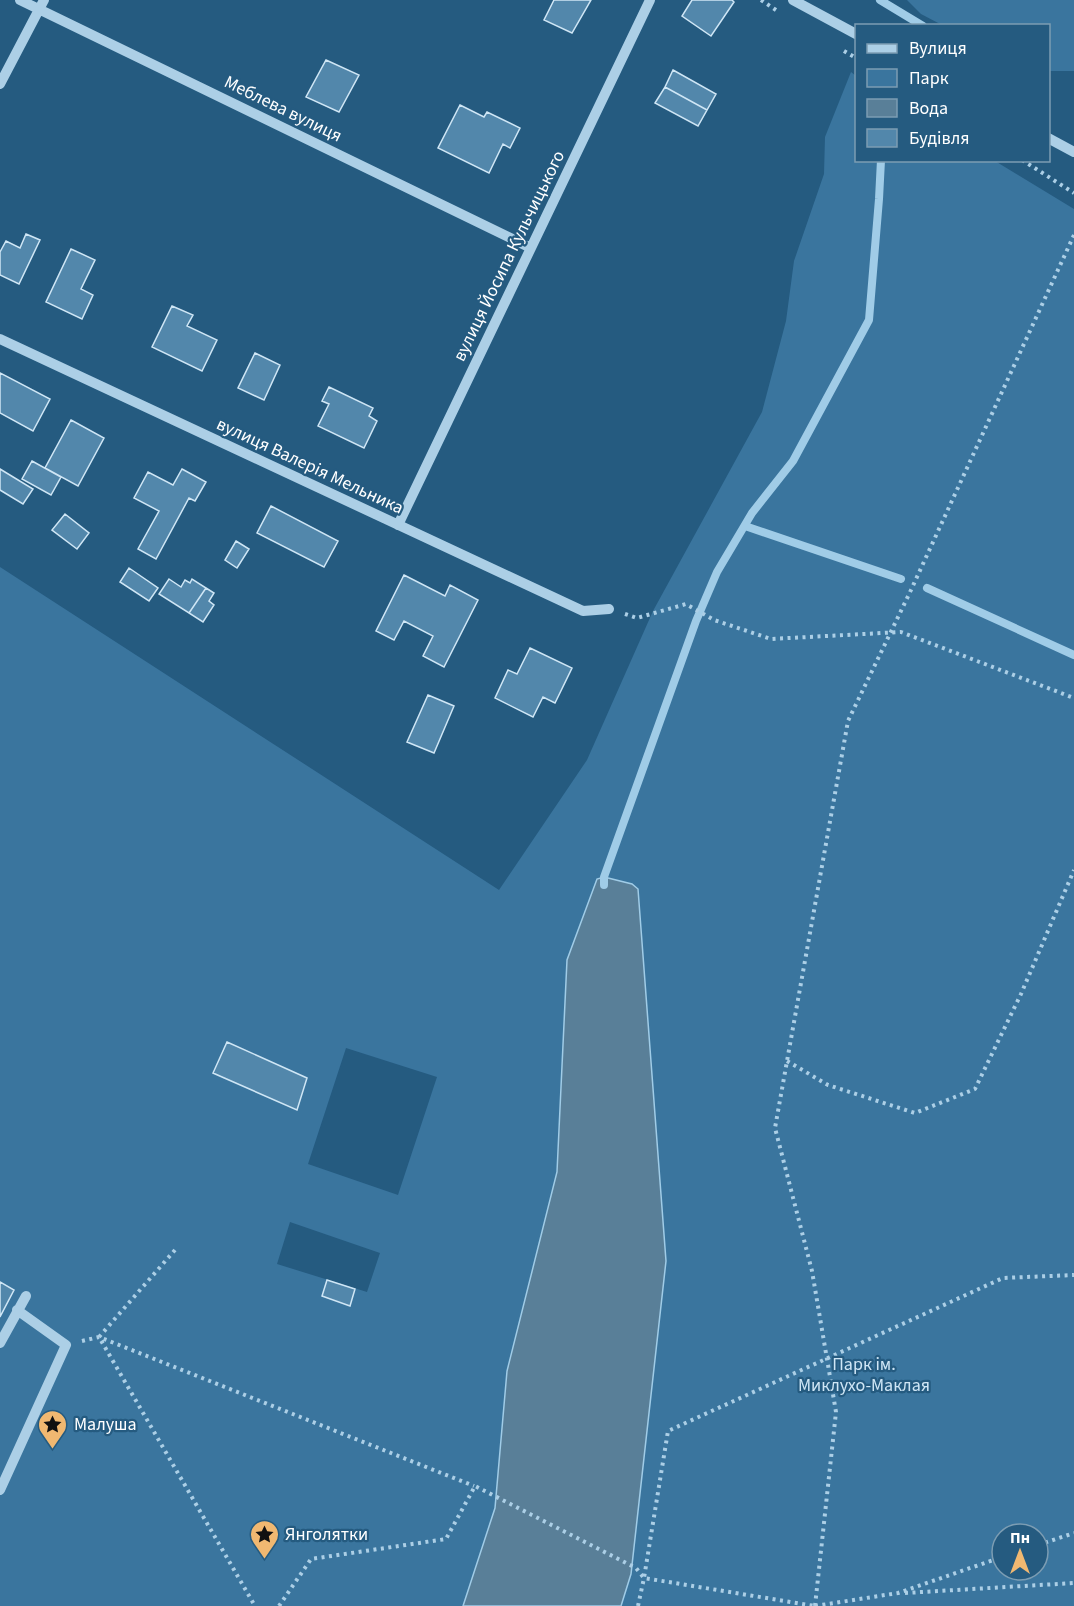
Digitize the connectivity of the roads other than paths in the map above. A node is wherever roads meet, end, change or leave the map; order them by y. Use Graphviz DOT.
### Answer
graph roads {
  1 [pos="20,0"];
  2 [pos="650,0"];
  3 [pos="793,0"];
  4 [pos="42,4"];
  5 [pos="855,33"];
  6 [pos="0,84"];
  7 [pos="1050,139"];
  8 [pos="1074,152"];
  9 [pos="531,248"];
  10 [pos="0,339"];
  11 [pos="398,525"];
  12 [pos="609,609"];
  13 [pos="26,1296"];
  14 [pos="17,1310"];
  15 [pos="0,1343"];
  16 [pos="0,1490"];
  1 -- 4 [label="street, Меблева вулиця"];
  2 -- 9 [label="street, вулиця Йосипа Кульчицького"];
  3 -- 5 [label="street"];
  4 -- 6 [label="street"];
  4 -- 9 [label="street, Меблева вулиця"];
  7 -- 8 [label="street"];
  9 -- 11 [label="street, вулиця Йосипа Кульчицького"];
  10 -- 11 [label="street, вулиця Валерія Мельника"];
  11 -- 12 [label="street, вулиця Валерія Мельника"];
  13 -- 14 [label="street"];
  14 -- 15 [label="street"];
  14 -- 16 [label="street"];
}
